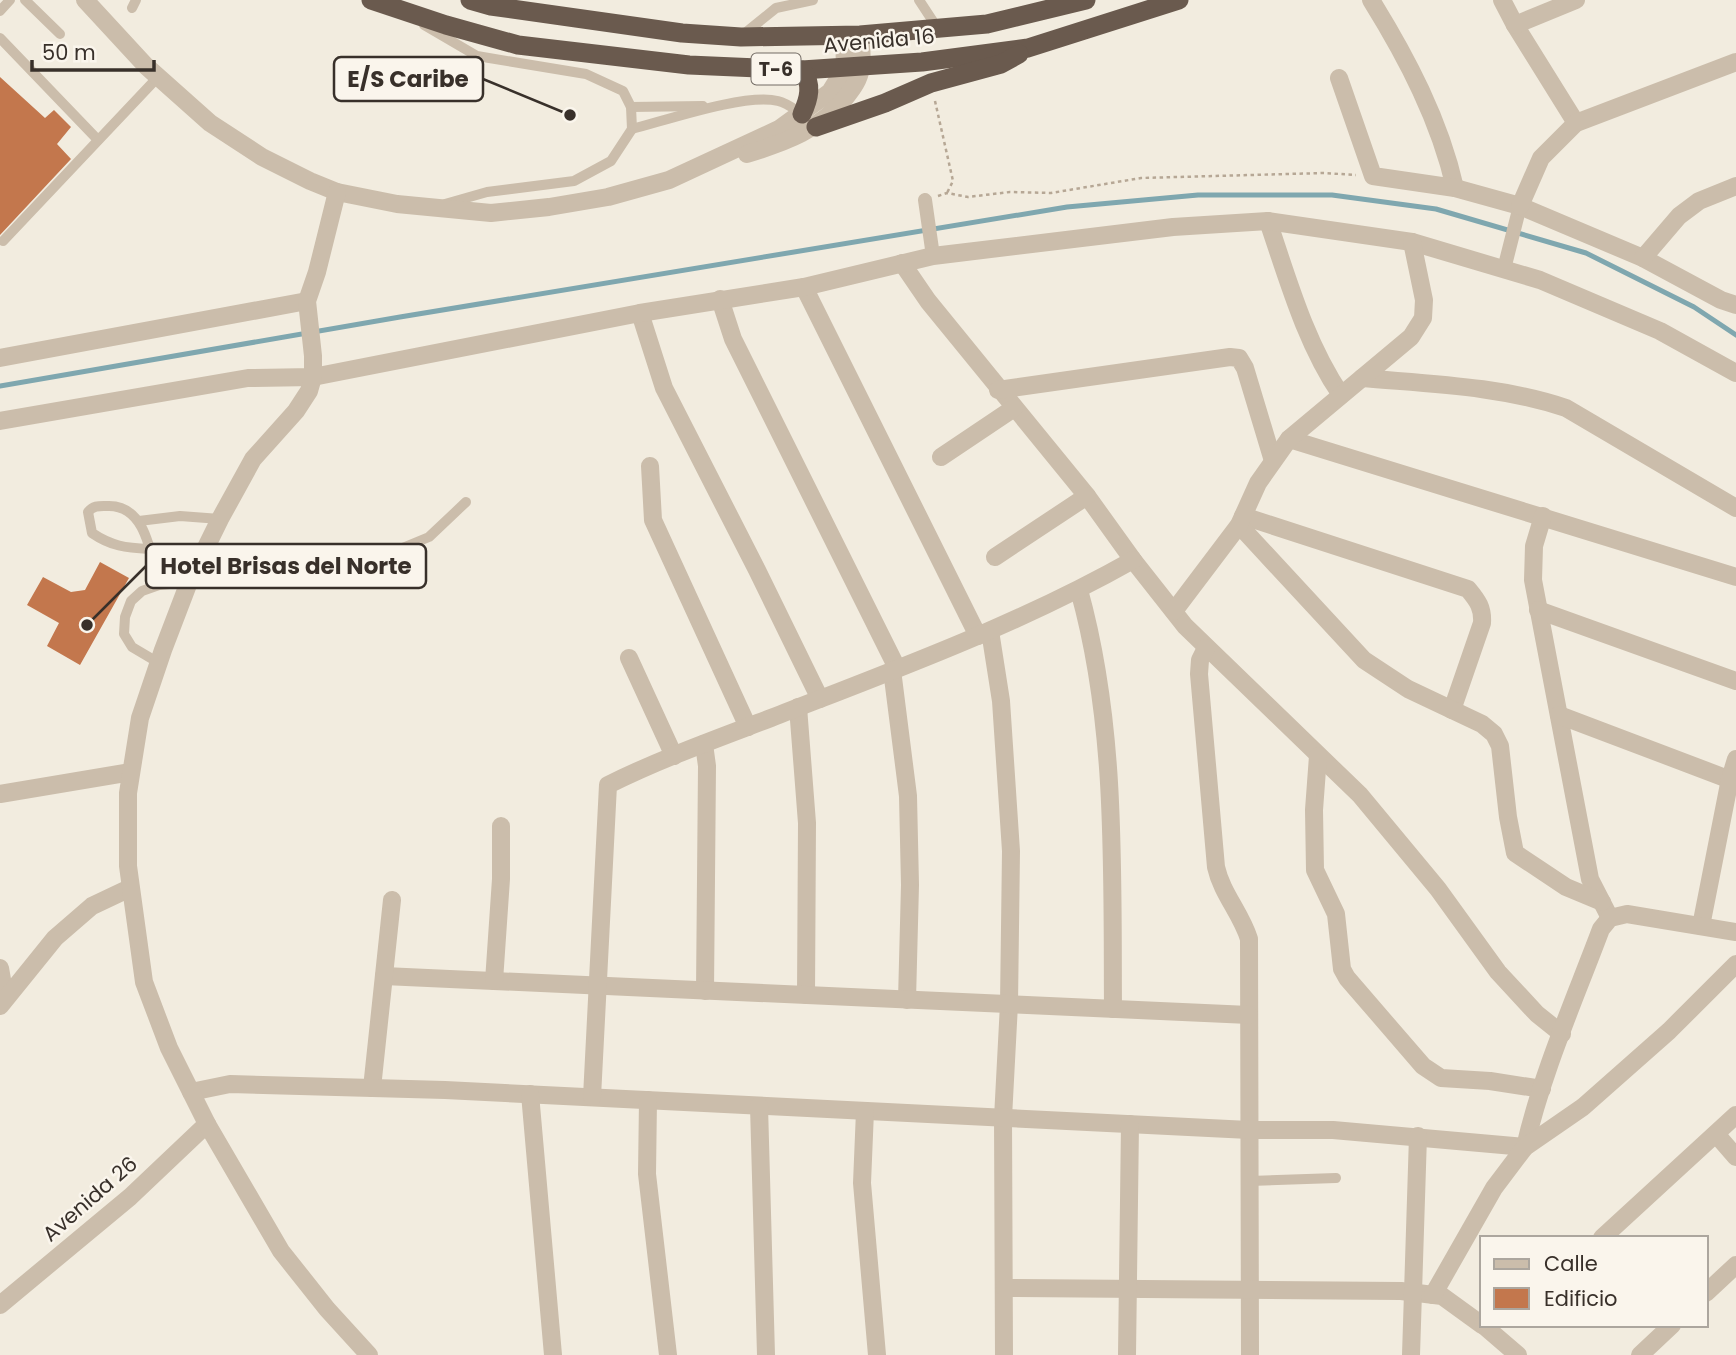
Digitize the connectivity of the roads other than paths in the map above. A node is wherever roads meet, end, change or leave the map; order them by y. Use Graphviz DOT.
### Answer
graph roads {
  1 [pos="10,0"];
  2 [pos="25,0"];
  3 [pos="85,0"];
  4 [pos="371,0"];
  5 [pos="470,0"];
  6 [pos="813,0"];
  7 [pos="919,0"];
  8 [pos="1086,0"];
  9 [pos="1179,0"];
  10 [pos="1371,0"];
  11 [pos="1502,0"];
  12 [pos="1576,0"];
  13 [pos="394,8"];
  14 [pos="0,11"];
  15 [pos="1515,25"];
  16 [pos="938,29"];
  17 [pos="60,34"];
  18 [pos="852,35"];
  19 [pos="741,37"];
  20 [pos="0,38"];
  21 [pos="1028,48"];
  22 [pos="1736,62"];
  23 [pos="853,67"];
  24 [pos="802,70"];
  25 [pos="158,77"];
  26 [pos="1339,78"];
  27 [pos="718,106"];
  28 [pos="631,107"];
  29 [pos="809,120"];
  30 [pos="1576,123"];
  31 [pos="632,129"];
  32 [pos="98,140"];
  33 [pos="1736,186"];
  34 [pos="1455,188"];
  35 [pos="337,192"];
  36 [pos="925,200"];
  37 [pos="1520,206"];
  38 [pos="434,207"];
  39 [pos="1268,221"];
  40 [pos="3,241"];
  41 [pos="1412,242"];
  42 [pos="933,256"];
  43 [pos="1643,258"];
  44 [pos="902,263"];
  45 [pos="1504,269"];
  46 [pos="804,287"];
  47 [pos="720,299"];
  48 [pos="1736,305"];
  49 [pos="307,308"];
  50 [pos="640,313"];
  51 [pos="0,358"];
  52 [pos="1736,373"];
  53 [pos="313,377"];
  54 [pos="1362,378"];
  55 [pos="998,390"];
  56 [pos="1341,395"];
  57 [pos="1014,408"];
  58 [pos="0,421"];
  59 [pos="1289,439"];
  60 [pos="941,457"];
  61 [pos="1273,461"];
  62 [pos="650,466"];
  63 [pos="1087,496"];
  64 [pos="466,502"];
  65 [pos="1736,508"];
  66 [pos="1543,516"];
  67 [pos="219,519"];
  68 [pos="1241,520"];
  69 [pos="139,521"];
  70 [pos="149,549"];
  71 [pos="995,557"];
  72 [pos="1133,559"];
  73 [pos="1736,577"];
  74 [pos="189,582"];
  75 [pos="159,585"];
  76 [pos="1079,590"];
  77 [pos="1538,610"];
  78 [pos="1174,611"];
  79 [pos="984,634"];
  80 [pos="1206,648"];
  81 [pos="629,658"];
  82 [pos="159,663"];
  83 [pos="895,669"];
  84 [pos="1736,681"];
  85 [pos="820,699"];
  86 [pos="798,707"];
  87 [pos="1452,710"];
  88 [pos="1559,715"];
  89 [pos="748,727"];
  90 [pos="704,744"];
  91 [pos="674,756"];
  92 [pos="1318,756"];
  93 [pos="1736,759"];
  94 [pos="131,772"];
  95 [pos="1733,780"];
  96 [pos="0,794"];
  97 [pos="501,826"];
  98 [pos="130,888"];
  99 [pos="392,900"];
  100 [pos="1606,910"];
  101 [pos="1700,926"];
  102 [pos="1736,932"];
  103 [pos="1736,964"];
  104 [pos="0,968"];
  105 [pos="384,976"];
  106 [pos="494,981"];
  107 [pos="598,986"];
  108 [pos="705,991"];
  109 [pos="806,995"];
  110 [pos="907,1000"];
  111 [pos="3,1002"];
  112 [pos="1010,1004"];
  113 [pos="1114,1009"];
  114 [pos="1249,1015"];
  115 [pos="1562,1034"];
  116 [pos="372,1088"];
  117 [pos="1542,1089"];
  118 [pos="191,1092"];
  119 [pos="530,1094"];
  120 [pos="592,1097"];
  121 [pos="648,1100"];
  122 [pos="760,1106"];
  123 [pos="864,1111"];
  124 [pos="1736,1115"];
  125 [pos="1003,1118"];
  126 [pos="207,1124"];
  127 [pos="1130,1124"];
  128 [pos="1249,1130"];
  129 [pos="1716,1134"];
  130 [pos="1418,1136"];
  131 [pos="1525,1147"];
  132 [pos="1736,1157"];
  133 [pos="1336,1178"];
  134 [pos="1250,1181"];
  135 [pos="1604,1236"];
  136 [pos="1736,1265"];
  137 [pos="1005,1288"];
  138 [pos="1127,1289"];
  139 [pos="1252,1290"];
  140 [pos="1708,1291"];
  141 [pos="1412,1292"];
  142 [pos="1433,1295"];
  143 [pos="0,1306"];
  144 [pos="1480,1320"];
  145 [pos="1670,1327"];
  146 [pos="1492,1328"];
  147 [pos="369,1355"];
  148 [pos="553,1355"];
  149 [pos="668,1355"];
  150 [pos="766,1355"];
  151 [pos="877,1355"];
  152 [pos="1004,1355"];
  153 [pos="1127,1355"];
  154 [pos="1250,1355"];
  155 [pos="1411,1355"];
  156 [pos="1518,1355"];
  157 [pos="1640,1355"];
  1 -- 14 [label="lane"];
  2 -- 17 [label="lane"];
  3 -- 25 [label="street"];
  4 -- 13 [label="highway, Avenida 16 / T-6"];
  5 -- 19 [label="highway, Avenida 16 / T-6"];
  6 -- 19 [label="lane"];
  7 -- 16 [label="lane"];
  8 -- 16 [label="highway, Avenida 16 / T-6"];
  9 -- 21 [label="highway, Avenida 16 / T-6"];
  10 -- 34 [label="street"];
  11 -- 15 [label="street"];
  12 -- 15 [label="street"];
  13 -- 24 [label="highway, Avenida 16 / T-6"];
  13 -- 28 [label="lane"];
  15 -- 30 [label="street"];
  16 -- 18 [label="highway, Avenida 16 / T-6"];
  18 -- 19 [label="highway, Avenida 16 / T-6"];
  18 -- 23 [label="street"];
  20 -- 32 [label="lane"];
  21 -- 23 [label="highway, Avenida 16 / T-6"];
  21 -- 29 [label="highway, T-6"];
  22 -- 30 [label="street"];
  23 -- 24 [label="highway, Avenida 16 / T-6"];
  23 -- 29 [label="street"];
  24 -- 29 [label="highway"];
  25 -- 32 [label="lane"];
  25 -- 35 [label="street"];
  26 -- 34 [label="street"];
  27 -- 28 [label="lane"];
  27 -- 29 [label="lane"];
  27 -- 31 [label="lane"];
  28 -- 31 [label="lane"];
  29 -- 38 [label="street"];
  30 -- 37 [label="street"];
  31 -- 38 [label="lane"];
  32 -- 40 [label="lane"];
  33 -- 43 [label="street"];
  34 -- 37 [label="street"];
  35 -- 38 [label="street"];
  35 -- 49 [label="street"];
  36 -- 42 [label="street"];
  37 -- 43 [label="street"];
  37 -- 45 [label="street"];
  39 -- 41 [label="street"];
  39 -- 42 [label="street"];
  39 -- 56 [label="street"];
  41 -- 45 [label="street"];
  41 -- 54 [label="street"];
  42 -- 44 [label="street"];
  43 -- 48 [label="street"];
  44 -- 46 [label="street"];
  44 -- 55 [label="street"];
  45 -- 52 [label="street"];
  46 -- 47 [label="street"];
  46 -- 79 [label="street"];
  47 -- 50 [label="street"];
  47 -- 83 [label="street"];
  49 -- 51 [label="street"];
  49 -- 53 [label="street"];
  50 -- 53 [label="street"];
  50 -- 85 [label="street"];
  53 -- 58 [label="street"];
  53 -- 67 [label="street"];
  54 -- 56 [label="street"];
  54 -- 65 [label="street"];
  55 -- 57 [label="street"];
  55 -- 61 [label="street"];
  56 -- 59 [label="street"];
  57 -- 60 [label="street"];
  57 -- 63 [label="street"];
  59 -- 61 [label="street"];
  59 -- 66 [label="street"];
  61 -- 68 [label="street"];
  62 -- 89 [label="street"];
  63 -- 71 [label="street"];
  63 -- 72 [label="street"];
  64 -- 74 [label="lane"];
  66 -- 73 [label="street"];
  66 -- 77 [label="street"];
  67 -- 69 [label="lane"];
  67 -- 74 [label="street"];
  68 -- 78 [label="street"];
  68 -- 87 [label="street"];
  68 -- 87 [label="street"];
  69 -- 70 [label="lane"];
  69 -- 70 [label="lane"];
  70 -- 75 [label="lane"];
  72 -- 76 [label="street"];
  72 -- 78 [label="street"];
  74 -- 75 [label="lane"];
  74 -- 82 [label="street"];
  75 -- 82 [label="lane"];
  76 -- 79 [label="street"];
  76 -- 113 [label="street"];
  77 -- 84 [label="street"];
  77 -- 88 [label="street"];
  78 -- 80 [label="street"];
  79 -- 83 [label="street"];
  79 -- 112 [label="street"];
  80 -- 92 [label="street"];
  80 -- 114 [label="street"];
  81 -- 91 [label="street"];
  82 -- 94 [label="street"];
  83 -- 85 [label="street"];
  83 -- 110 [label="street"];
  85 -- 86 [label="street"];
  86 -- 89 [label="street"];
  86 -- 109 [label="street"];
  87 -- 100 [label="street"];
  88 -- 95 [label="street"];
  88 -- 100 [label="street"];
  89 -- 90 [label="street"];
  90 -- 91 [label="street"];
  90 -- 108 [label="street"];
  91 -- 107 [label="street"];
  92 -- 115 [label="street"];
  92 -- 117 [label="street"];
  93 -- 95 [label="street"];
  94 -- 96 [label="street"];
  94 -- 98 [label="street"];
  95 -- 101 [label="street"];
  97 -- 106 [label="street"];
  98 -- 111 [label="street"];
  98 -- 118 [label="street"];
  99 -- 105 [label="street"];
  100 -- 101 [label="street"];
  100 -- 115 [label="street"];
  101 -- 102 [label="street"];
  103 -- 131 [label="street"];
  104 -- 111 [label="street"];
  105 -- 106 [label="street"];
  105 -- 116 [label="street"];
  106 -- 107 [label="street"];
  107 -- 108 [label="street"];
  107 -- 120 [label="street"];
  108 -- 109 [label="street"];
  109 -- 110 [label="street"];
  110 -- 112 [label="street"];
  112 -- 113 [label="street"];
  112 -- 125 [label="street"];
  113 -- 114 [label="street"];
  114 -- 128 [label="street"];
  115 -- 117 [label="street"];
  116 -- 118 [label="street"];
  116 -- 119 [label="street"];
  117 -- 131 [label="street"];
  118 -- 126 [label="street"];
  119 -- 120 [label="street"];
  119 -- 148 [label="street"];
  120 -- 121 [label="street"];
  121 -- 122 [label="street"];
  121 -- 149 [label="street"];
  122 -- 123 [label="street"];
  122 -- 150 [label="street"];
  123 -- 125 [label="street"];
  123 -- 151 [label="street"];
  124 -- 129 [label="street"];
  125 -- 127 [label="street"];
  125 -- 137 [label="street"];
  126 -- 143 [label="street, Avenida 26"];
  126 -- 147 [label="street"];
  127 -- 128 [label="street"];
  127 -- 138 [label="street"];
  128 -- 130 [label="street"];
  128 -- 134 [label="street"];
  129 -- 132 [label="street"];
  129 -- 135 [label="street"];
  130 -- 131 [label="street"];
  130 -- 141 [label="street"];
  131 -- 142 [label="street"];
  133 -- 134 [label="lane"];
  134 -- 139 [label="street"];
  136 -- 140 [label="street"];
  137 -- 138 [label="street"];
  137 -- 152 [label="street"];
  138 -- 139 [label="street"];
  138 -- 153 [label="street"];
  139 -- 141 [label="street"];
  139 -- 154 [label="street"];
  141 -- 142 [label="street"];
  141 -- 155 [label="street"];
  142 -- 144 [label="street"];
  145 -- 157 [label="street"];
  146 -- 156 [label="street"];
}
